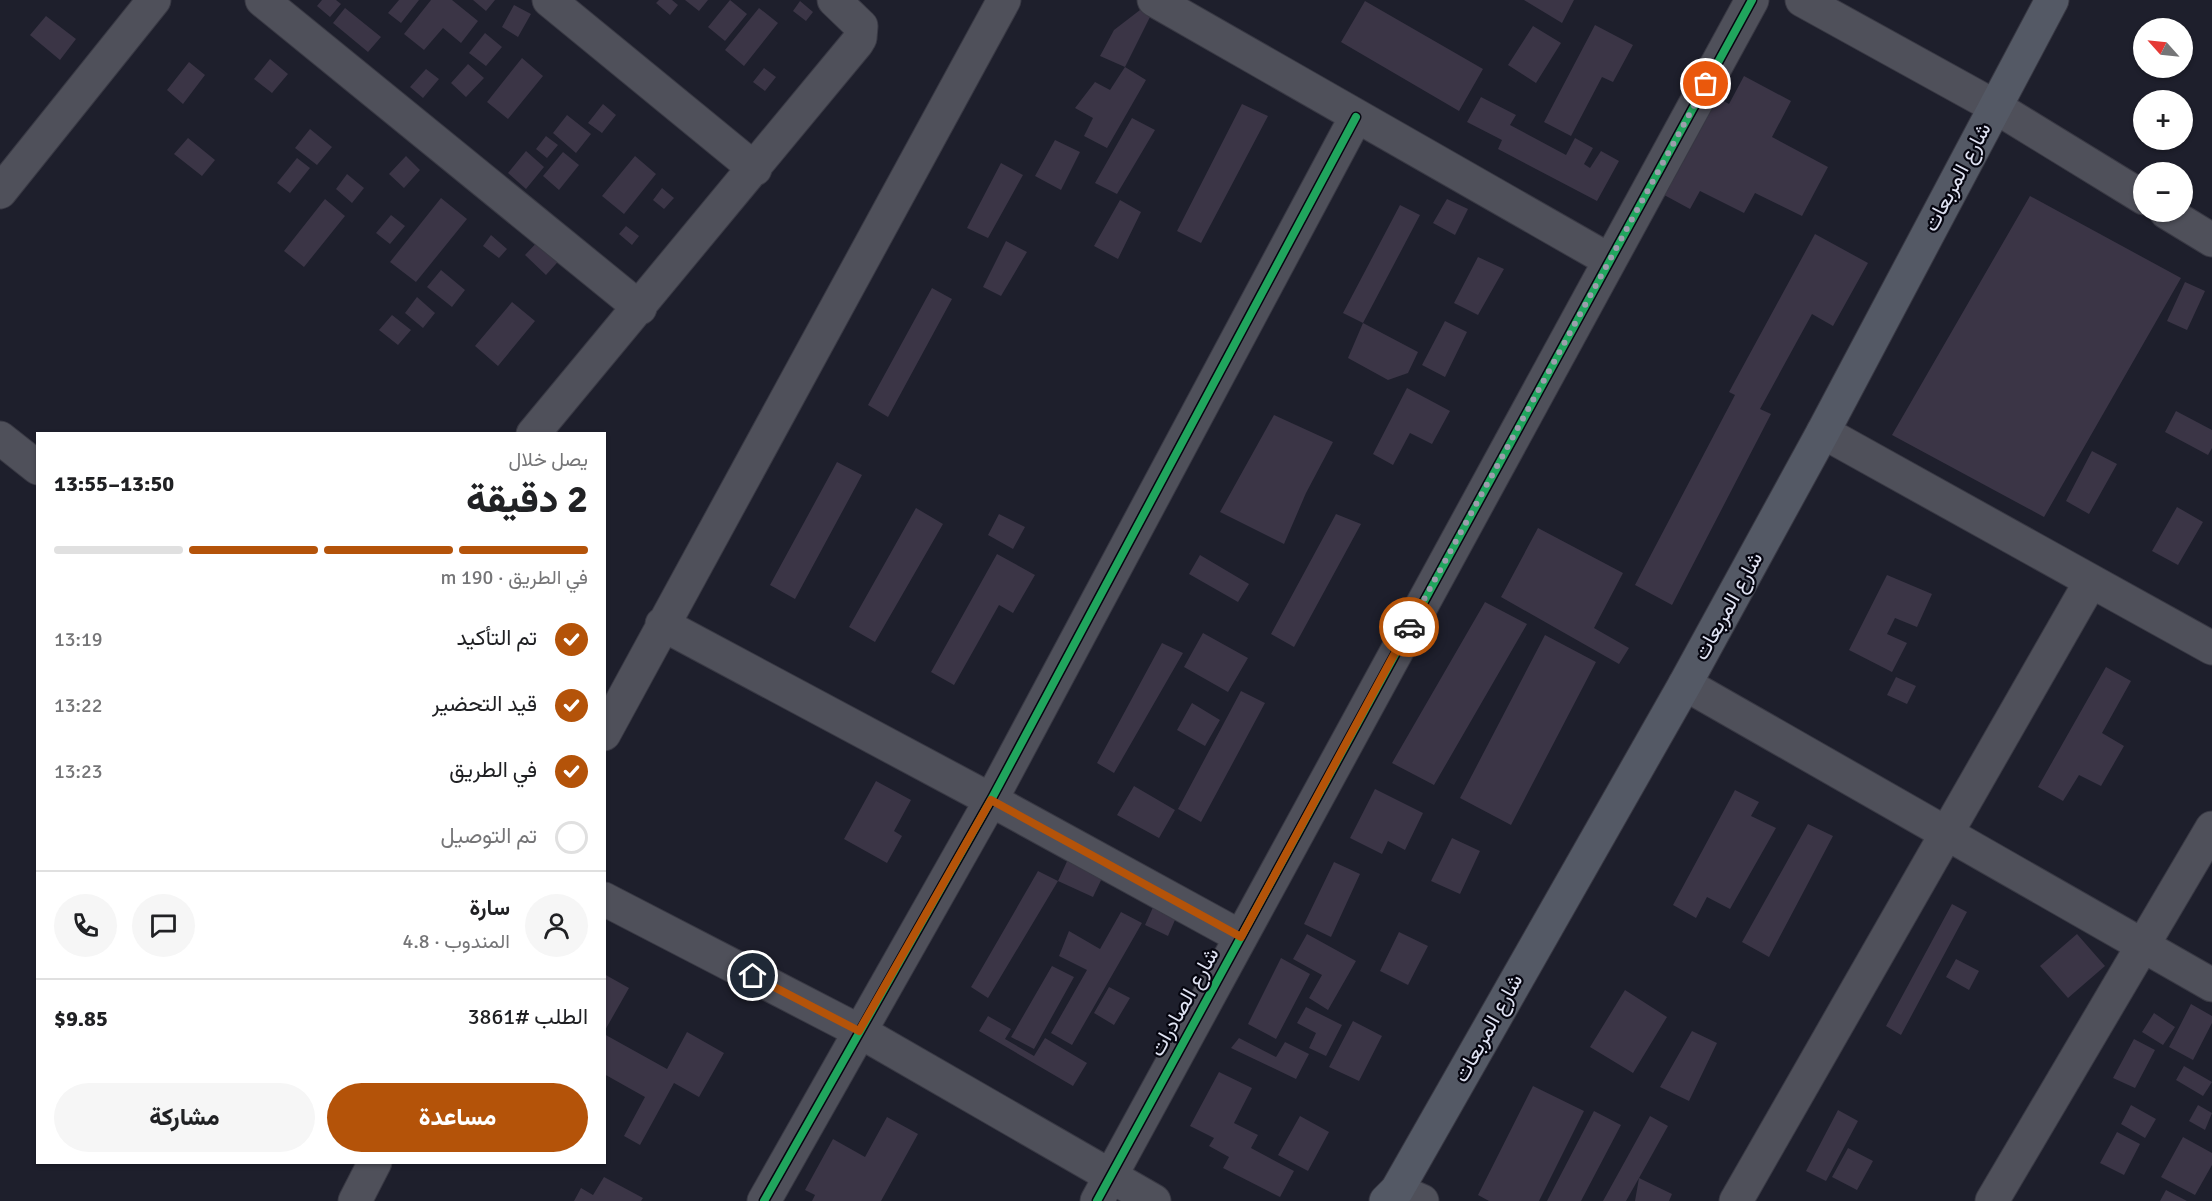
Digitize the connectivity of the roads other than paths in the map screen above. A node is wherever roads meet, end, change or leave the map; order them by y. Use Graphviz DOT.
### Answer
graph roads {
  1 [pos="154,0"];
  2 [pos="262,0"];
  3 [pos="549,0"];
  4 [pos="834,0"];
  5 [pos="1004,0"];
  6 [pos="1154,0"];
  7 [pos="1752,0"];
  8 [pos="1802,0"];
  9 [pos="2052,0"];
  10 [pos="1994,106"];
  11 [pos="1356,117"];
  12 [pos="755,169"];
  13 [pos="2133,191"];
  14 [pos="0,192"];
  15 [pos="2182,222"];
  16 [pos="2212,240"];
  17 [pos="1609,260"];
  18 [pos="639,308"];
  19 [pos="535,432"];
  20 [pos="1823,432"];
  21 [pos="0,438"];
  22 [pos="36,466"];
  23 [pos="2091,581"];
  24 [pos="662,624"];
  25 [pos="2212,648"];
  26 [pos="1685,684"];
  27 [pos="606,730"];
  28 [pos="991,800"];
  29 [pos="2212,828"];
  30 [pos="1948,832"];
  31 [pos="606,901"];
  32 [pos="1241,937"];
  33 [pos="2144,945"];
  34 [pos="2212,984"];
  35 [pos="859,1031"];
  36 [pos="374,1164"];
  37 [pos="1104,1189"];
  38 [pos="1402,1197"];
  39 [pos="355,1201"];
  40 [pos="764,1201"];
  41 [pos="1154,1201"];
  42 [pos="1736,1201"];
  43 [pos="1992,1201"];
  1 -- 14 [label="street"];
  2 -- 18 [label="street"];
  3 -- 12 [label="street"];
  4 -- 12 [label="street"];
  5 -- 24 [label="street"];
  6 -- 11 [label="street"];
  7 -- 17 [label="street, شارع الصادرات"];
  8 -- 10 [label="street"];
  9 -- 10 [label="main road, شارع المربعات"];
  10 -- 13 [label="street"];
  10 -- 20 [label="main road, شارع المربعات"];
  11 -- 17 [label="street"];
  11 -- 28 [label="street"];
  12 -- 18 [label="street"];
  15 -- 16 [label="street"];
  17 -- 32 [label="street, شارع الصادرات"];
  18 -- 19 [label="street"];
  20 -- 23 [label="street"];
  20 -- 26 [label="main road, شارع المربعات"];
  21 -- 22 [label="street"];
  23 -- 25 [label="street"];
  23 -- 30 [label="street"];
  24 -- 27 [label="street"];
  24 -- 28 [label="street"];
  26 -- 30 [label="street"];
  26 -- 38 [label="main road, شارع المربعات"];
  28 -- 32 [label="street"];
  28 -- 35 [label="street"];
  29 -- 33 [label="street"];
  30 -- 33 [label="street"];
  30 -- 42 [label="street"];
  31 -- 35 [label="street"];
  32 -- 37 [label="street, شارع الصادرات"];
  33 -- 34 [label="street"];
  33 -- 43 [label="street"];
  35 -- 37 [label="street"];
  35 -- 40 [label="street"];
  36 -- 39 [label="street"];
  37 -- 41 [label="street"];
}
